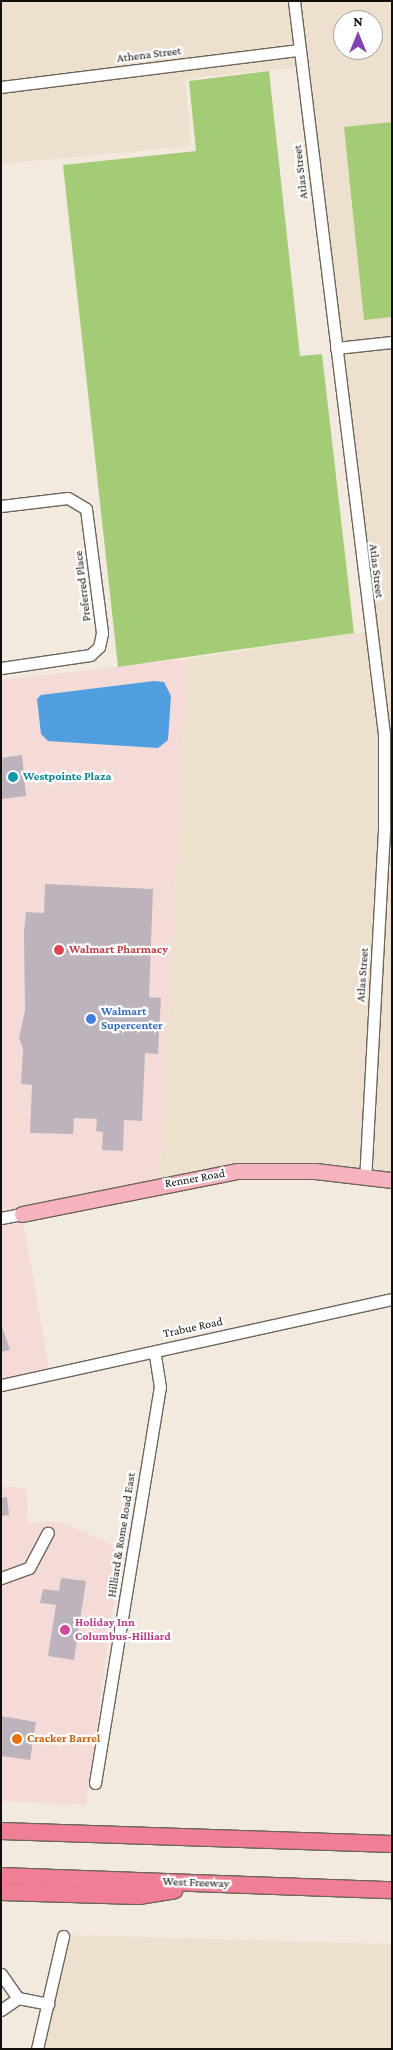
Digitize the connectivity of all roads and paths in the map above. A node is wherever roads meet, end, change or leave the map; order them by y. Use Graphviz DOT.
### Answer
graph roads {
  1 [pos="294,1"];
  2 [pos="300,50"];
  3 [pos="1,87"];
  4 [pos="392,342"];
  5 [pos="336,348"];
  6 [pos="1,506"];
  7 [pos="1,668"];
  8 [pos="388,746"];
  9 [pos="365,1176"];
  10 [pos="392,1180"];
  11 [pos="22,1214"];
  12 [pos="1,1218"];
  13 [pos="392,1299"];
  14 [pos="154,1351"];
  15 [pos="1,1385"];
  16 [pos="48,1533"];
  17 [pos="1,1578"];
  18 [pos="95,1783"];
  19 [pos="1,1831"];
  20 [pos="1,1840"];
  21 [pos="392,1844"];
  22 [pos="392,1852"];
  23 [pos="1,1876"];
  24 [pos="209,1884"];
  25 [pos="392,1890"];
  26 [pos="1,1892"];
  27 [pos="63,1936"];
  28 [pos="1,1974"];
  29 [pos="18,1998"];
  30 [pos="48,2004"];
  31 [pos="1,2010"];
  32 [pos="37,2049"];
  1 -- 2 [label="street, Atlas Street"];
  2 -- 3 [label="street, Athena Street"];
  2 -- 5 [label="street, Atlas Street"];
  4 -- 5 [label="street"];
  5 -- 8 [label="street, Atlas Street"];
  6 -- 7 [label="street, Preferred Place"];
  8 -- 9 [label="street, Atlas Street"];
  9 -- 10 [label="main road, Renner Road"];
  9 -- 11 [label="main road, Renner Road"];
  11 -- 12 [label="street, Renner Road"];
  13 -- 14 [label="street, Trabue Road"];
  14 -- 15 [label="street, Trabue Road"];
  14 -- 18 [label="street, Hilliard & Rome Road East"];
  16 -- 17 [label="street"];
  19 -- 21 [label="highway"];
  20 -- 22 [label="highway"];
  23 -- 24 [label="highway, West Freeway"];
  24 -- 25 [label="highway, West Freeway"];
  24 -- 26 [label="highway"];
  27 -- 30 [label="street"];
  28 -- 29 [label="street"];
  29 -- 30 [label="street"];
  29 -- 31 [label="street"];
  30 -- 32 [label="street"];
}
